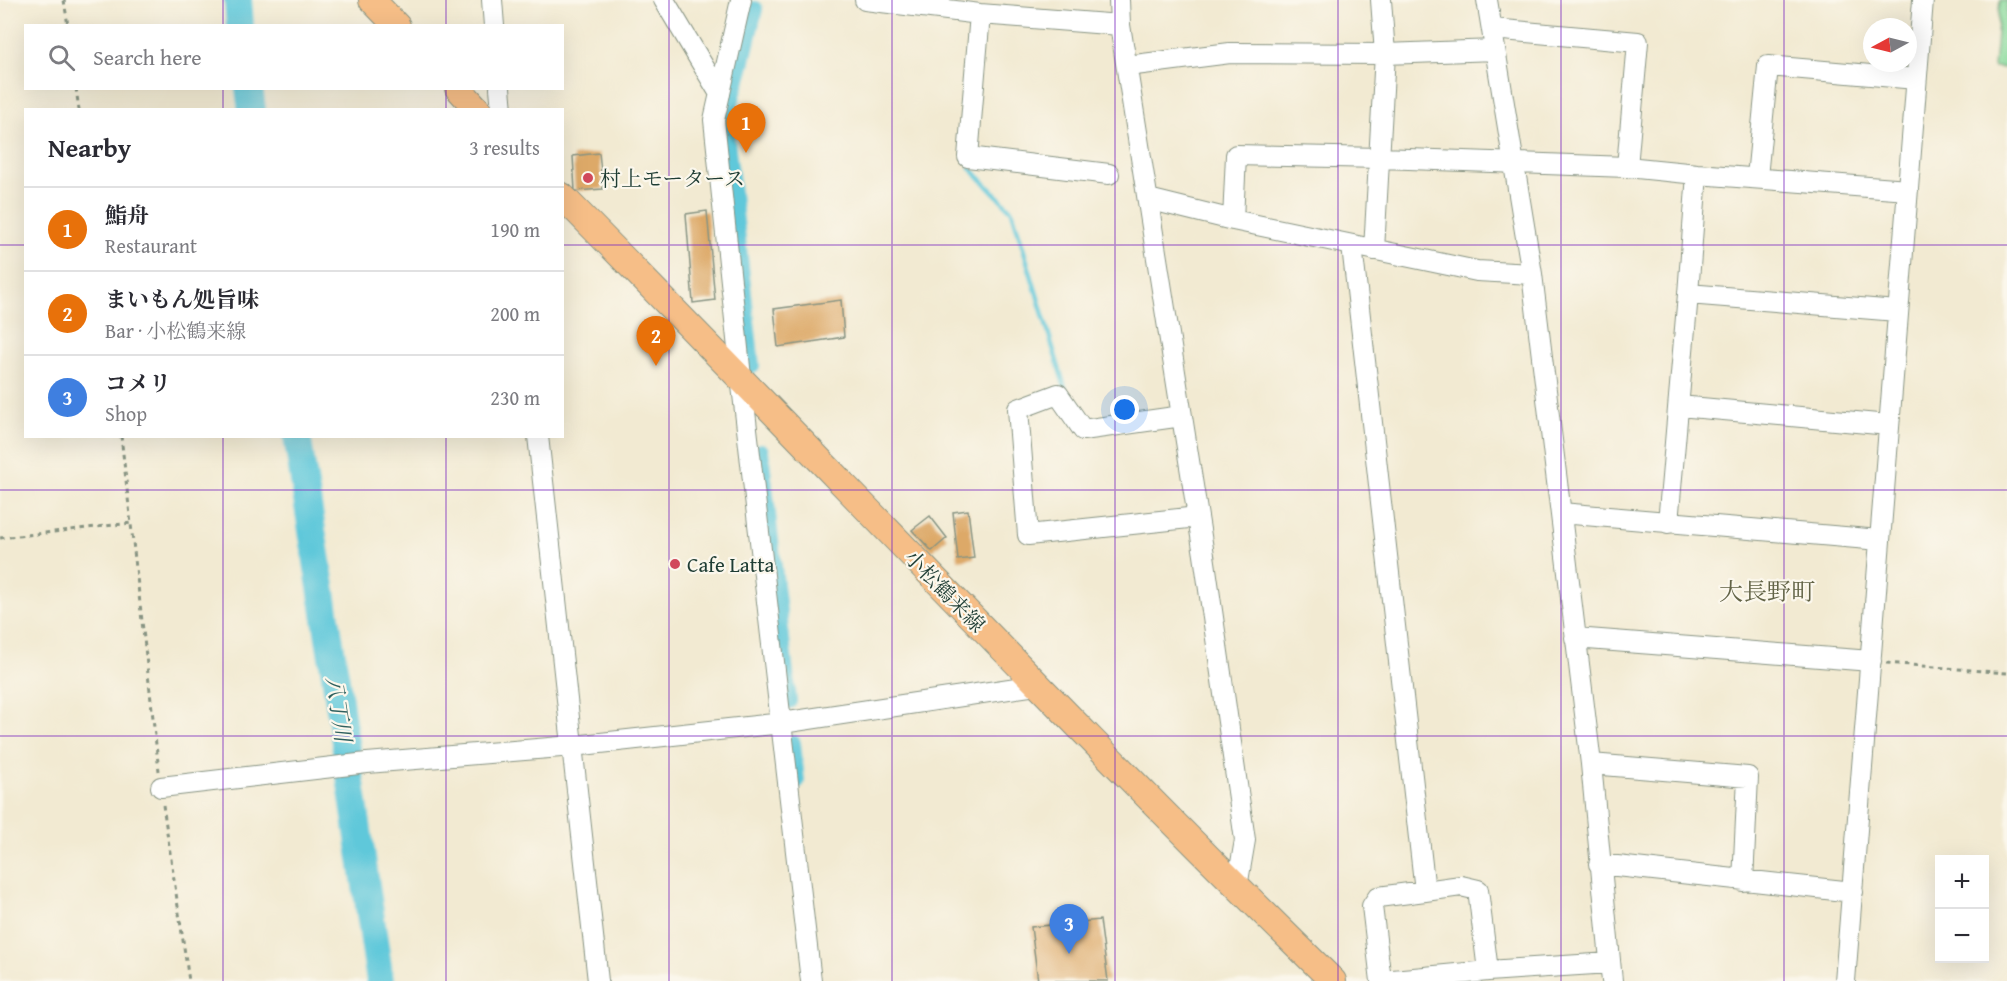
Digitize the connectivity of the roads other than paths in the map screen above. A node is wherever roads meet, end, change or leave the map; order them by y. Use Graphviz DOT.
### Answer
graph roads {
  1 [pos="372,0"];
  2 [pos="492,0"];
  3 [pos="664,0"];
  4 [pos="741,0"];
  5 [pos="865,0"];
  6 [pos="1119,0"];
  7 [pos="1381,0"];
  8 [pos="1487,0"];
  9 [pos="1923,0"];
  10 [pos="980,14"];
  11 [pos="395,24"];
  12 [pos="494,24"];
  13 [pos="1120,25"];
  14 [pos="1492,29"];
  15 [pos="1495,50"];
  16 [pos="1385,54"];
  17 [pos="1127,66"];
  18 [pos="1916,79"];
  19 [pos="460,90"];
  20 [pos="500,90"];
  21 [pos="720,94"];
  22 [pos="476,108"];
  23 [pos="502,108"];
  24 [pos="1380,158"];
  25 [pos="1515,164"];
  26 [pos="1627,167"];
  27 [pos="1109,174"];
  28 [pos="1697,174"];
  29 [pos="1757,177"];
  30 [pos="1908,190"];
  31 [pos="564,198"];
  32 [pos="1148,199"];
  33 [pos="1233,220"];
  34 [pos="1352,246"];
  35 [pos="1374,250"];
  36 [pos="1532,274"];
  37 [pos="1688,294"];
  38 [pos="1897,312"];
  39 [pos="741,377"];
  40 [pos="1679,406"];
  41 [pos="1182,416"];
  42 [pos="1889,425"];
  43 [pos="538,438"];
  44 [pos="1561,513"];
  45 [pos="1198,517"];
  46 [pos="1668,523"];
  47 [pos="1880,540"];
  48 [pos="1575,638"];
  49 [pos="1871,662"];
  50 [pos="1036,685"];
  51 [pos="782,723"];
  52 [pos="573,746"];
  53 [pos="1591,764"];
  54 [pos="161,787"];
  55 [pos="1599,864"];
  56 [pos="1743,881"];
  57 [pos="1237,887"];
  58 [pos="1425,891"];
  59 [pos="1853,892"];
  60 [pos="1488,971"];
  61 [pos="1611,972"];
  62 [pos="598,981"];
  63 [pos="811,981"];
  64 [pos="1333,981"];
  65 [pos="1381,981"];
  66 [pos="1845,981"];
  1 -- 11 [label="main road"];
  2 -- 12 [label="street"];
  3 -- 21 [label="street"];
  4 -- 21 [label="street"];
  5 -- 10 [label="street"];
  6 -- 13 [label="street"];
  7 -- 16 [label="street"];
  8 -- 14 [label="street"];
  9 -- 18 [label="street"];
  10 -- 13 [label="street"];
  10 -- 27 [label="street"];
  13 -- 17 [label="street"];
  14 -- 15 [label="street"];
  14 -- 26 [label="street"];
  15 -- 16 [label="street"];
  15 -- 25 [label="street"];
  16 -- 17 [label="street"];
  16 -- 24 [label="street"];
  17 -- 32 [label="street"];
  18 -- 29 [label="street"];
  18 -- 30 [label="street"];
  19 -- 22 [label="main road"];
  20 -- 23 [label="street"];
  21 -- 39 [label="street"];
  24 -- 25 [label="street"];
  24 -- 33 [label="street"];
  24 -- 35 [label="street"];
  25 -- 26 [label="street"];
  25 -- 36 [label="street"];
  26 -- 28 [label="street"];
  28 -- 29 [label="street"];
  28 -- 37 [label="street"];
  29 -- 30 [label="street"];
  30 -- 38 [label="street"];
  31 -- 39 [label="main road, 小松鶴来線"];
  32 -- 33 [label="street"];
  32 -- 41 [label="street"];
  33 -- 34 [label="street"];
  34 -- 35 [label="street"];
  34 -- 58 [label="street"];
  35 -- 36 [label="street"];
  36 -- 44 [label="street"];
  37 -- 38 [label="street"];
  37 -- 40 [label="street"];
  38 -- 42 [label="street"];
  39 -- 50 [label="main road, 小松鶴来線"];
  39 -- 51 [label="street"];
  40 -- 42 [label="street"];
  40 -- 46 [label="street"];
  41 -- 45 [label="street"];
  41 -- 45 [label="street"];
  42 -- 47 [label="street"];
  43 -- 52 [label="street"];
  44 -- 46 [label="street"];
  44 -- 48 [label="street"];
  45 -- 57 [label="street"];
  46 -- 47 [label="street"];
  47 -- 49 [label="street"];
  48 -- 49 [label="street"];
  48 -- 53 [label="street"];
  49 -- 59 [label="street"];
  50 -- 51 [label="street"];
  50 -- 57 [label="main road, 小松鶴来線"];
  51 -- 52 [label="street"];
  51 -- 63 [label="street"];
  52 -- 54 [label="street"];
  52 -- 62 [label="street"];
  53 -- 55 [label="street"];
  53 -- 56 [label="street"];
  55 -- 56 [label="street"];
  55 -- 61 [label="street"];
  56 -- 59 [label="street"];
  57 -- 64 [label="main road, 小松鶴来線"];
  58 -- 60 [label="street"];
  58 -- 65 [label="street"];
  59 -- 66 [label="street"];
  60 -- 61 [label="street"];
  60 -- 65 [label="street"];
}
